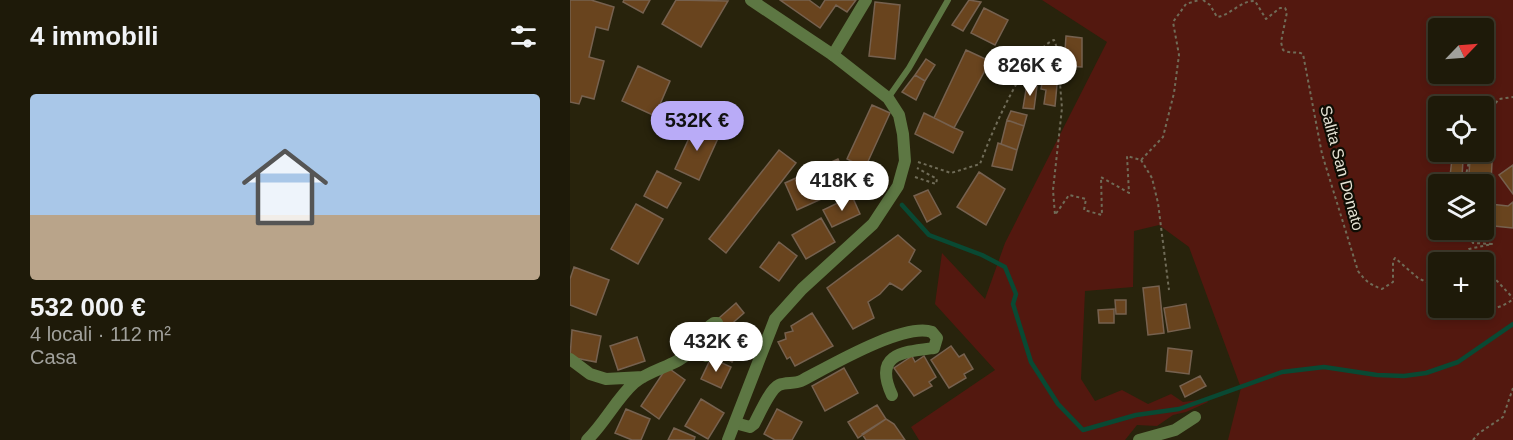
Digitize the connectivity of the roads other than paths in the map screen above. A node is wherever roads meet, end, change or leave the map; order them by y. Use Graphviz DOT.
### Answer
graph roads {
  1 [pos="751,0"];
  2 [pos="866,0"];
  3 [pos="948,0"];
  4 [pos="833,55"];
  5 [pos="888,98"];
  6 [pos="706,356"];
  7 [pos="570,359"];
  8 [pos="643,377"];
  9 [pos="892,394"];
  10 [pos="1195,417"];
  11 [pos="735,423"];
  12 [pos="587,440"];
  13 [pos="728,440"];
  14 [pos="1139,440"];
  1 -- 4 [label="street"];
  2 -- 4 [label="street"];
  3 -- 5 [label="lane"];
  4 -- 5 [label="street"];
  5 -- 11 [label="street"];
  6 -- 8 [label="street"];
  7 -- 8 [label="street"];
  8 -- 12 [label="street"];
  9 -- 11 [label="street"];
  10 -- 14 [label="street"];
  11 -- 13 [label="street"];
}
